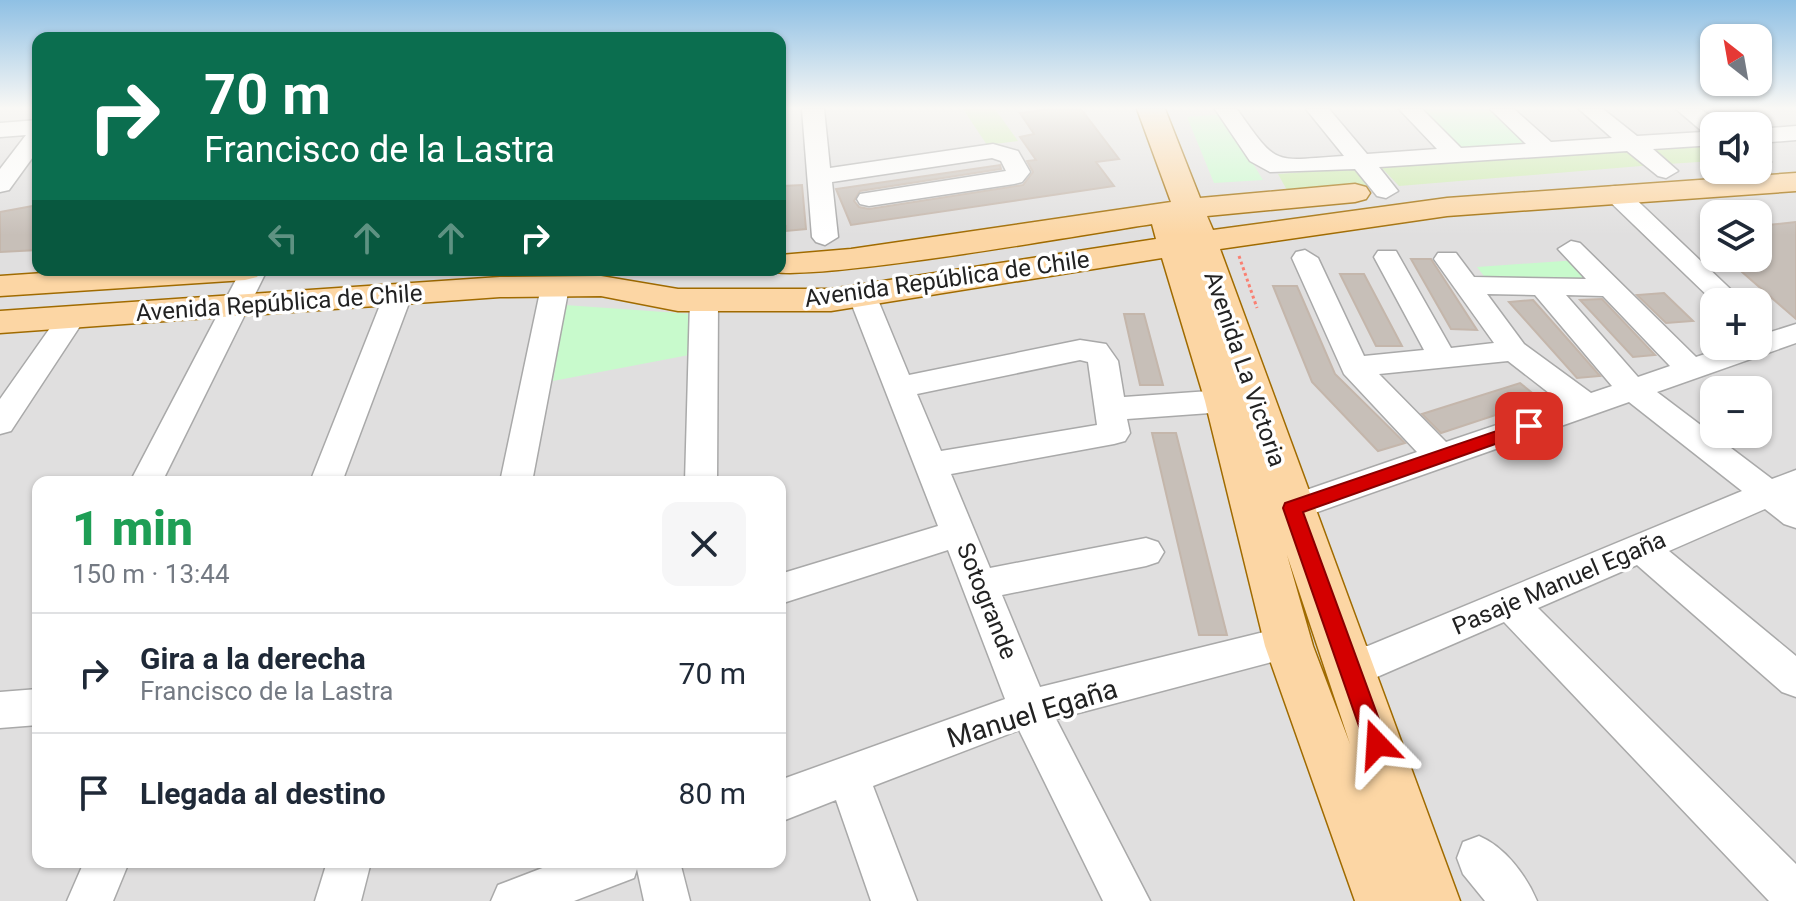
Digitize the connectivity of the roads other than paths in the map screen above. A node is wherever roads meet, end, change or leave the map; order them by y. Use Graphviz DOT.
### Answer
graph roads {
  1 [pos="25,151"];
  2 [pos="817,151"];
  3 [pos="993,151"];
  4 [pos="993,151"];
  5 [pos="1145,151"];
  6 [pos="1162,151"];
  7 [pos="1255,151"];
  8 [pos="1353,151"];
  9 [pos="1451,151"];
  10 [pos="1548,151"];
  11 [pos="1642,151"];
  12 [pos="1456,156"];
  13 [pos="1796,159"];
  14 [pos="1772,161"];
  15 [pos="1362,162"];
  16 [pos="1270,165"];
  17 [pos="1700,167"];
  18 [pos="1666,171"];
  19 [pos="819,177"];
  20 [pos="1796,182"];
  21 [pos="0,185"];
  22 [pos="1386,191"];
  23 [pos="1615,193"];
  24 [pos="1283,198"];
  25 [pos="869,199"];
  26 [pos="1182,227"];
  27 [pos="825,237"];
  28 [pos="1571,249"];
  29 [pos="1387,257"];
  30 [pos="1305,258"];
  31 [pos="1447,259"];
  32 [pos="786,264"];
  33 [pos="153,276"];
  34 [pos="251,276"];
  35 [pos="1468,285"];
  36 [pos="0,286"];
  37 [pos="555,287"];
  38 [pos="1544,288"];
  39 [pos="1608,288"];
  40 [pos="1715,288"];
  41 [pos="398,295"];
  42 [pos="862,295"];
  43 [pos="704,301"];
  44 [pos="236,306"];
  45 [pos="72,317"];
  46 [pos="0,322"];
  47 [pos="1781,340"];
  48 [pos="1514,351"];
  49 [pos="1443,359"];
  50 [pos="1354,367"];
  51 [pos="1692,370"];
  52 [pos="901,387"];
  53 [pos="1633,390"];
  54 [pos="1224,401"];
  55 [pos="1587,406"];
  56 [pos="1112,421"];
  57 [pos="0,423"];
  58 [pos="1441,457"];
  59 [pos="932,465"];
  60 [pos="149,476"];
  61 [pos="328,476"];
  62 [pos="517,476"];
  63 [pos="701,476"];
  64 [pos="1782,488"];
  65 [pos="1292,508"];
  66 [pos="1796,515"];
  67 [pos="960,533"];
  68 [pos="1642,548"];
  69 [pos="1146,552"];
  70 [pos="980,585"];
  71 [pos="786,587"];
  72 [pos="1510,604"];
  73 [pos="1289,646"];
  74 [pos="1347,662"];
  75 [pos="1796,680"];
  76 [pos="1029,708"];
  77 [pos="848,776"];
  78 [pos="786,799"];
  79 [pos="1479,858"];
  80 [pos="104,868"];
  81 [pos="347,868"];
  82 [pos="600,868"];
  83 [pos="659,868"];
  84 [pos="1796,896"];
  85 [pos="90,901"];
  86 [pos="338,901"];
  87 [pos="514,901"];
  88 [pos="667,901"];
  89 [pos="894,901"];
  90 [pos="1127,901"];
  91 [pos="1383,901"];
  92 [pos="1432,901"];
  93 [pos="1514,901"];
  1 -- 21 [label="street"];
  2 -- 19 [label="street"];
  3 -- 19 [label="street"];
  4 -- 25 [label="street"];
  5 -- 26 [label="main road, Avenida La Victoria"];
  6 -- 26 [label="main road, Avenida La Victoria"];
  7 -- 16 [label="street"];
  8 -- 15 [label="street"];
  9 -- 12 [label="street"];
  10 -- 12 [label="street"];
  11 -- 18 [label="street"];
  12 -- 15 [label="street"];
  13 -- 14 [label="main road"];
  15 -- 16 [label="street"];
  15 -- 22 [label="street"];
  16 -- 24 [label="street"];
  17 -- 18 [label="main road, Avenida República de Chile"];
  18 -- 22 [label="main road, Avenida República de Chile"];
  19 -- 27 [label="street"];
  20 -- 23 [label="main road, Avenida República de Chile"];
  22 -- 24 [label="main road, Avenida República de Chile"];
  23 -- 26 [label="main road, Avenida República de Chile"];
  23 -- 40 [label="street"];
  24 -- 26 [label="main road, Avenida República de Chile"];
  26 -- 32 [label="main road, Avenida República de Chile"];
  26 -- 42 [label="main road, Avenida República de Chile"];
  26 -- 54 [label="main road, Avenida La Victoria"];
  26 -- 65 [label="main road, Avenida La Victoria"];
  28 -- 39 [label="street"];
  29 -- 49 [label="street"];
  30 -- 50 [label="street"];
  31 -- 35 [label="street"];
  33 -- 36 [label="main road, Avenida República de Chile"];
  34 -- 44 [label="street"];
  35 -- 38 [label="street"];
  35 -- 48 [label="street"];
  37 -- 41 [label="main road, Avenida República de Chile"];
  37 -- 43 [label="main road, Avenida República de Chile"];
  37 -- 62 [label="street"];
  38 -- 39 [label="street"];
  38 -- 53 [label="street"];
  39 -- 51 [label="street"];
  41 -- 44 [label="main road, Avenida República de Chile"];
  41 -- 61 [label="street"];
  42 -- 43 [label="main road, Avenida República de Chile"];
  42 -- 52 [label="street, Sotogrande"];
  43 -- 63 [label="street"];
  44 -- 45 [label="main road, Avenida República de Chile"];
  44 -- 60 [label="street"];
  45 -- 46 [label="main road, Avenida República de Chile"];
  45 -- 57 [label="street"];
  47 -- 51 [label="street"];
  48 -- 49 [label="street"];
  48 -- 55 [label="street"];
  49 -- 50 [label="street"];
  50 -- 58 [label="street"];
  51 -- 53 [label="street"];
  52 -- 56 [label="street"];
  52 -- 59 [label="street, Sotogrande"];
  53 -- 55 [label="street"];
  53 -- 64 [label="street"];
  54 -- 56 [label="street"];
  54 -- 73 [label="main road, Avenida La Victoria"];
  55 -- 58 [label="street"];
  56 -- 59 [label="street"];
  58 -- 65 [label="street"];
  59 -- 67 [label="street, Sotogrande"];
  64 -- 66 [label="street"];
  64 -- 68 [label="street, Pasaje Manuel Egaña"];
  65 -- 74 [label="main road, Avenida La Victoria"];
  67 -- 70 [label="street, Sotogrande"];
  67 -- 71 [label="street"];
  68 -- 72 [label="street, Pasaje Manuel Egaña"];
  68 -- 75 [label="street"];
  69 -- 70 [label="street"];
  70 -- 76 [label="street, Sotogrande"];
  72 -- 74 [label="street, Pasaje Manuel Egaña"];
  72 -- 84 [label="street"];
  73 -- 76 [label="street, Manuel Egaña"];
  73 -- 91 [label="main road, Avenida La Victoria"];
  74 -- 92 [label="main road, Avenida La Victoria"];
  76 -- 77 [label="street, Manuel Egaña"];
  76 -- 90 [label="street, Sotogrande"];
  77 -- 78 [label="street, Manuel Egaña"];
  77 -- 89 [label="street"];
  79 -- 93 [label="street"];
  80 -- 85 [label="street"];
  81 -- 86 [label="street"];
  82 -- 87 [label="street"];
  83 -- 88 [label="street"];
}
